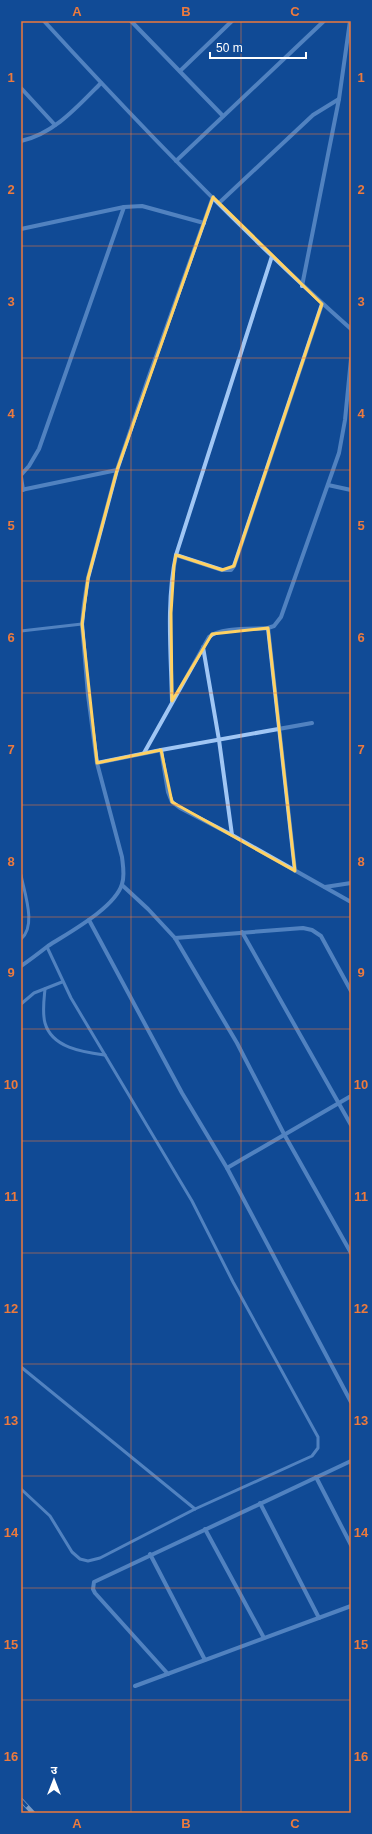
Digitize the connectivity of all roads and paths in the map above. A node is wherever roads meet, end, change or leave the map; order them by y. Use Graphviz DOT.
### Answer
graph roads {
  1 [pos="44,21"];
  2 [pos="131,21"];
  3 [pos="232,21"];
  4 [pos="324,21"];
  5 [pos="350,21"];
  6 [pos="349,42"];
  7 [pos="180,71"];
  8 [pos="101,83"];
  9 [pos="21,88"];
  10 [pos="339,99"];
  11 [pos="223,116"];
  12 [pos="55,125"];
  13 [pos="21,141"];
  14 [pos="176,161"];
  15 [pos="213,197"];
  16 [pos="219,203"];
  17 [pos="124,207"];
  18 [pos="204,223"];
  19 [pos="21,229"];
  20 [pos="272,256"];
  21 [pos="302,286"];
  22 [pos="322,304"];
  23 [pos="351,329"];
  24 [pos="351,359"];
  25 [pos="117,470"];
  26 [pos="21,476"];
  27 [pos="328,485"];
  28 [pos="22,490"];
  29 [pos="351,490"];
  30 [pos="176,555"];
  31 [pos="82,624"];
  32 [pos="268,628"];
  33 [pos="21,631"];
  34 [pos="203,647"];
  35 [pos="172,701"];
  36 [pos="312,723"];
  37 [pos="280,729"];
  38 [pos="219,740"];
  39 [pos="161,750"];
  40 [pos="144,753"];
  41 [pos="97,763"];
  42 [pos="232,835"];
  43 [pos="295,870"];
  44 [pos="21,875"];
  45 [pos="351,883"];
  46 [pos="122,885"];
  47 [pos="325,887"];
  48 [pos="351,902"];
  49 [pos="89,920"];
  50 [pos="242,932"];
  51 [pos="175,938"];
  52 [pos="21,939"];
  53 [pos="47,947"];
  54 [pos="21,966"];
  55 [pos="62,982"];
  56 [pos="45,989"];
  57 [pos="351,991"];
  58 [pos="21,1004"];
  59 [pos="104,1055"];
  60 [pos="351,1096"];
  61 [pos="338,1103"];
  62 [pos="351,1125"];
  63 [pos="284,1134"];
  64 [pos="227,1168"];
  65 [pos="351,1253"];
  66 [pos="21,1367"];
  67 [pos="351,1402"];
  68 [pos="351,1461"];
  69 [pos="316,1477"];
  70 [pos="21,1489"];
  71 [pos="260,1503"];
  72 [pos="195,1509"];
  73 [pos="205,1529"];
  74 [pos="351,1545"];
  75 [pos="150,1554"];
  76 [pos="351,1606"];
  77 [pos="319,1618"];
  78 [pos="264,1638"];
  79 [pos="205,1660"];
  80 [pos="168,1674"];
  81 [pos="135,1686"];
  1 -- 8 [label="street"];
  2 -- 7 [label="street"];
  3 -- 7 [label="street"];
  4 -- 11 [label="street"];
  5 -- 6 [label="street"];
  6 -- 10 [label="street"];
  7 -- 11 [label="street"];
  8 -- 12 [label="street"];
  8 -- 14 [label="street"];
  9 -- 12 [label="street"];
  10 -- 16 [label="street"];
  10 -- 21 [label="street"];
  11 -- 14 [label="street"];
  12 -- 13 [label="street"];
  14 -- 15 [label="street"];
  15 -- 16 [label="street"];
  15 -- 18 [label="street"];
  16 -- 20 [label="street"];
  17 -- 18 [label="street"];
  17 -- 19 [label="street"];
  17 -- 26 [label="street"];
  18 -- 25 [label="street"];
  20 -- 21 [label="street"];
  20 -- 30 [label="street"];
  21 -- 22 [label="street"];
  22 -- 23 [label="street"];
  22 -- 30 [label="street"];
  24 -- 27 [label="street"];
  25 -- 28 [label="street"];
  25 -- 31 [label="street"];
  26 -- 28 [label="street"];
  27 -- 29 [label="street"];
  27 -- 32 [label="street"];
  30 -- 35 [label="street"];
  31 -- 33 [label="lane"];
  31 -- 41 [label="street"];
  32 -- 34 [label="street"];
  32 -- 37 [label="street"];
  34 -- 35 [label="street"];
  34 -- 38 [label="street"];
  35 -- 40 [label="street"];
  36 -- 37 [label="street"];
  37 -- 38 [label="street"];
  37 -- 43 [label="street"];
  38 -- 39 [label="street"];
  38 -- 42 [label="street"];
  39 -- 40 [label="street"];
  39 -- 42 [label="street"];
  40 -- 41 [label="street"];
  41 -- 46 [label="street"];
  42 -- 43 [label="street"];
  43 -- 47 [label="street"];
  44 -- 52 [label="lane"];
  45 -- 47 [label="street"];
  46 -- 49 [label="street"];
  46 -- 51 [label="street"];
  47 -- 48 [label="street"];
  49 -- 53 [label="street"];
  49 -- 64 [label="street"];
  50 -- 51 [label="street"];
  50 -- 57 [label="street"];
  50 -- 61 [label="street"];
  51 -- 63 [label="street"];
  53 -- 54 [label="street"];
  53 -- 55 [label="lane"];
  55 -- 56 [label="lane"];
  55 -- 59 [label="lane"];
  56 -- 58 [label="lane"];
  56 -- 59 [label="lane"];
  59 -- 72 [label="lane"];
  60 -- 61 [label="street"];
  61 -- 62 [label="street"];
  61 -- 63 [label="street"];
  63 -- 64 [label="street"];
  63 -- 65 [label="street"];
  64 -- 67 [label="street"];
  66 -- 72 [label="lane"];
  68 -- 69 [label="street"];
  69 -- 71 [label="street"];
  69 -- 74 [label="street"];
  70 -- 72 [label="lane"];
  71 -- 73 [label="street"];
  71 -- 77 [label="street"];
  73 -- 75 [label="street"];
  73 -- 78 [label="street"];
  75 -- 79 [label="street"];
  75 -- 80 [label="street"];
  76 -- 77 [label="street"];
  77 -- 78 [label="street"];
  78 -- 79 [label="street"];
  79 -- 80 [label="street"];
  80 -- 81 [label="street"];
}
